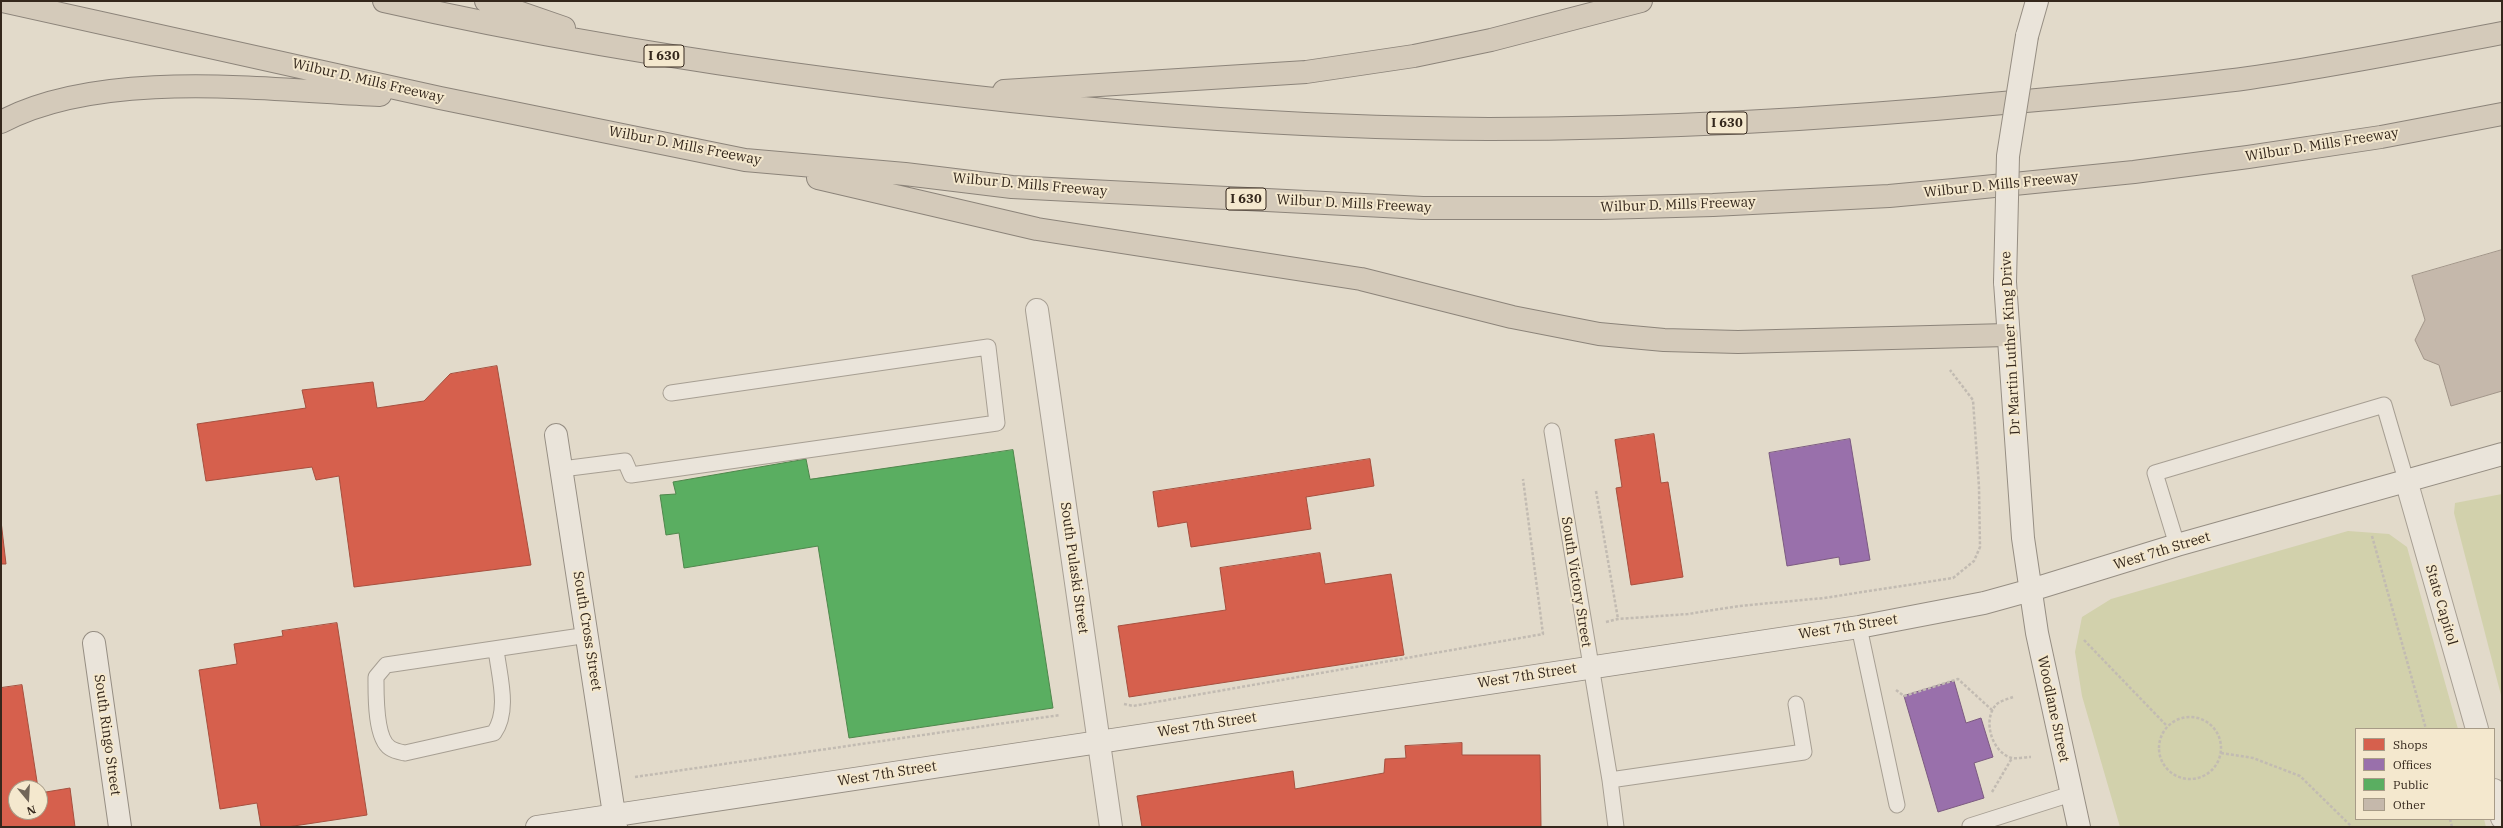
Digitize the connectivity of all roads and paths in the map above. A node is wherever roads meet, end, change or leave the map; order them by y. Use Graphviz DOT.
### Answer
graph roads {
  1 [pos="2,1"];
  2 [pos="384,1"];
  3 [pos="486,1"];
  4 [pos="1641,1"];
  5 [pos="2037,1"];
  6 [pos="2502,33"];
  7 [pos="628,50"];
  8 [pos="947,95"];
  9 [pos="440,98"];
  10 [pos="2502,114"];
  11 [pos="1,122"];
  12 [pos="745,160"];
  13 [pos="1037,310"];
  14 [pos="2007,335"];
  15 [pos="1950,370"];
  16 [pos="671,393"];
  17 [pos="1552,431"];
  18 [pos="556,436"];
  19 [pos="2502,454"];
  20 [pos="562,469"];
  21 [pos="1522,479"];
  22 [pos="2406,480"];
  23 [pos="1596,491"];
  24 [pos="2372,536"];
  25 [pos="2177,545"];
  26 [pos="2031,590"];
  27 [pos="1618,619"];
  28 [pos="1583,627"];
  29 [pos="1859,627"];
  30 [pos="588,635"];
  31 [pos="2084,640"];
  32 [pos="94,643"];
  33 [pos="496,649"];
  34 [pos="1590,667"];
  35 [pos="1894,688"];
  36 [pos="2013,697"];
  37 [pos="1124,704"];
  38 [pos="1796,704"];
  39 [pos="1993,711"];
  40 [pos="1060,715"];
  41 [pos="2167,726"];
  42 [pos="2426,728"];
  43 [pos="2477,728"];
  44 [pos="1098,741"];
  45 [pos="2221,753"];
  46 [pos="2031,757"];
  47 [pos="2012,758"];
  48 [pos="628,778"];
  49 [pos="1610,780"];
  50 [pos="1992,792"];
  51 [pos="2071,794"];
  52 [pos="2495,794"];
  53 [pos="1897,805"];
  54 [pos="2502,818"];
  55 [pos="615,821"];
  56 [pos="1970,826"];
  57 [pos="120,827"];
  58 [pos="537,827"];
  59 [pos="1111,827"];
  60 [pos="1616,827"];
  61 [pos="2079,827"];
  62 [pos="2352,827"];
  1 -- 9 [label="highway, Wilbur D. Mills Freeway / I 630"];
  2 -- 7 [label="highway, I 630"];
  3 -- 7 [label="highway"];
  4 -- 8 [label="highway"];
  5 -- 14 [label="street, Dr Martin Luther King Drive, bridge"];
  6 -- 8 [label="highway, I 630"];
  7 -- 8 [label="highway, I 630"];
  9 -- 11 [label="highway"];
  9 -- 12 [label="highway, Wilbur D. Mills Freeway / I 630"];
  10 -- 12 [label="highway, Wilbur D. Mills Freeway / I 630"];
  12 -- 14 [label="highway"];
  13 -- 44 [label="street, South Pulaski Street"];
  14 -- 26 [label="street, Dr Martin Luther King Drive"];
  15 -- 27 [label="path"];
  16 -- 20 [label="lane"];
  17 -- 28 [label="lane, South Victory Street"];
  18 -- 20 [label="street, South Cross Street"];
  19 -- 22 [label="street, West 7th Street"];
  20 -- 30 [label="street, South Cross Street"];
  21 -- 37 [label="path"];
  22 -- 25 [label="street, West 7th Street"];
  22 -- 25 [label="lane"];
  22 -- 43 [label="street, State Capitol"];
  23 -- 27 [label="path"];
  24 -- 42 [label="path"];
  25 -- 26 [label="street, West 7th Street"];
  26 -- 29 [label="street, West 7th Street"];
  26 -- 51 [label="street, Woodlane Street"];
  27 -- 28 [label="path"];
  28 -- 34 [label="lane, South Victory Street"];
  29 -- 34 [label="street, West 7th Street"];
  29 -- 53 [label="lane"];
  30 -- 33 [label="lane"];
  30 -- 55 [label="street, South Cross Street"];
  31 -- 41 [label="path"];
  32 -- 57 [label="street, South Ringo Street"];
  33 -- 33 [label="lane"];
  34 -- 44 [label="street, West 7th Street"];
  34 -- 49 [label="lane, South Victory Street"];
  35 -- 39 [label="path"];
  36 -- 39 [label="path"];
  38 -- 49 [label="lane"];
  39 -- 47 [label="path"];
  40 -- 48 [label="path"];
  41 -- 45 [label="path"];
  41 -- 45 [label="path"];
  44 -- 55 [label="street, West 7th Street"];
  44 -- 59 [label="street, South Pulaski Street"];
  45 -- 62 [label="path"];
  46 -- 47 [label="path"];
  47 -- 50 [label="path"];
  49 -- 60 [label="lane, South Victory Street"];
  51 -- 56 [label="lane"];
  51 -- 61 [label="street, Woodlane Street"];
  52 -- 54 [label="street"];
  55 -- 58 [label="street, West 7th Street"];
}
